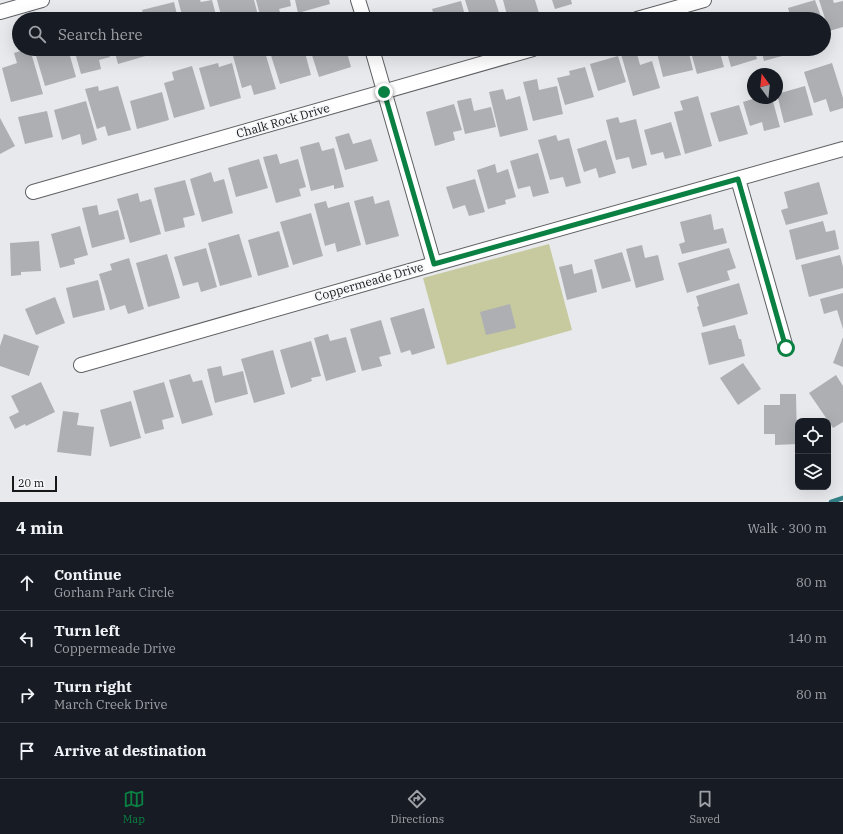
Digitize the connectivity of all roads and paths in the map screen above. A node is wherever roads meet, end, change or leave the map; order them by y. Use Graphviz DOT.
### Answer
graph roads {
  1 [pos="42,0"];
  2 [pos="358,0"];
  3 [pos="704,0"];
  4 [pos="0,12"];
  5 [pos="362,12"];
  6 [pos="662,12"];
  7 [pos="374,56"];
  8 [pos="509,56"];
  9 [pos="384,92"];
  10 [pos="843,149"];
  11 [pos="738,179"];
  12 [pos="32,192"];
  13 [pos="434,264"];
  14 [pos="786,348"];
  15 [pos="81,365"];
  1 -- 4 [label="street"];
  2 -- 5 [label="street"];
  3 -- 6 [label="street"];
  7 -- 9 [label="street"];
  8 -- 9 [label="street, Chalk Rock Drive"];
  9 -- 12 [label="street, Chalk Rock Drive"];
  9 -- 13 [label="street"];
  10 -- 11 [label="street, Coppermeade Drive"];
  11 -- 13 [label="street, Coppermeade Drive"];
  11 -- 14 [label="street"];
  13 -- 15 [label="street, Coppermeade Drive"];
}
